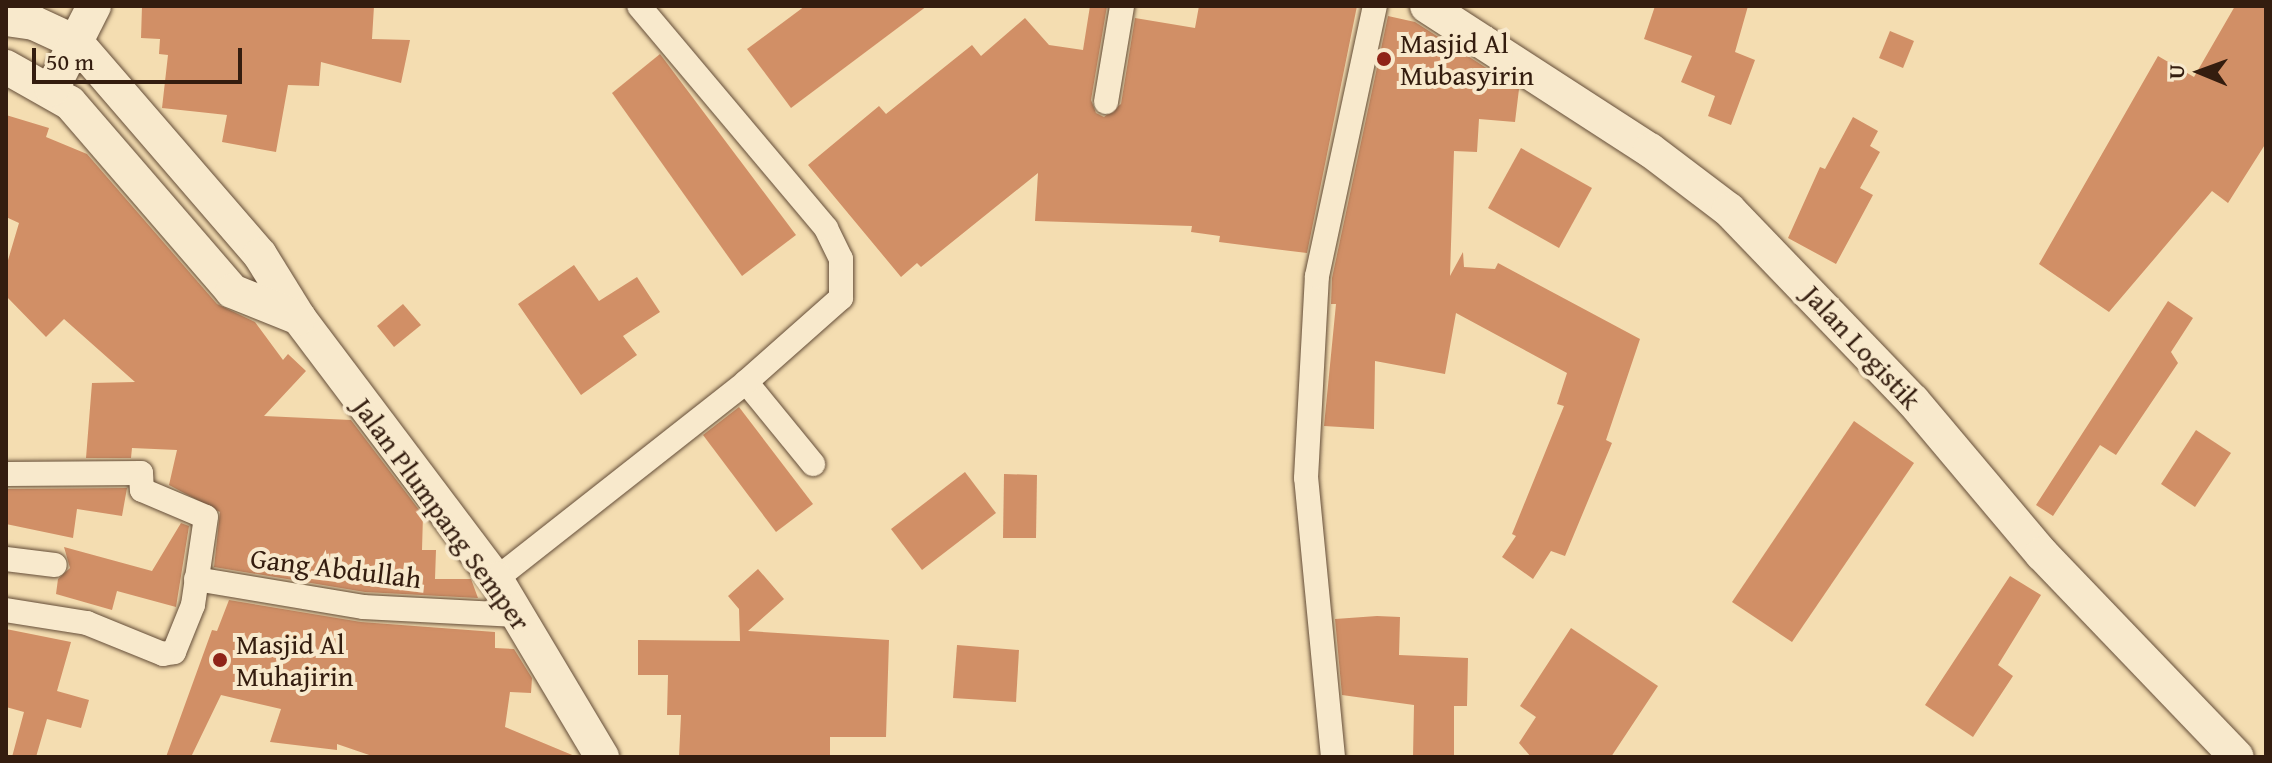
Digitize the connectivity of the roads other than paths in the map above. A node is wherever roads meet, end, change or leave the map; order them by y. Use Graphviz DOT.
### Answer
graph roads {
  1 [pos="94,6"];
  2 [pos="639,6"];
  3 [pos="1122,6"];
  4 [pos="1375,6"];
  5 [pos="1427,6"];
  6 [pos="29,16"];
  7 [pos="77,43"];
  8 [pos="9,68"];
  9 [pos="52,89"];
  10 [pos="1106,102"];
  11 [pos="299,318"];
  12 [pos="746,382"];
  13 [pos="813,464"];
  14 [pos="6,474"];
  15 [pos="6,559"];
  16 [pos="55,565"];
  17 [pos="196,579"];
  18 [pos="496,579"];
  19 [pos="6,610"];
  20 [pos="517,615"];
  21 [pos="602,757"];
  22 [pos="1333,757"];
  23 [pos="2237,757"];
  1 -- 7 [label="main road"];
  2 -- 12 [label="street"];
  3 -- 10 [label="street"];
  4 -- 22 [label="street"];
  5 -- 23 [label="main road, Jalan Logistik"];
  6 -- 7 [label="main road, Jalan Plumpang Semper"];
  6 -- 8 [label="main road"];
  7 -- 9 [label="main road"];
  7 -- 11 [label="main road, Jalan Plumpang Semper"];
  8 -- 9 [label="main road"];
  9 -- 11 [label="main road"];
  11 -- 18 [label="main road, Jalan Plumpang Semper"];
  12 -- 13 [label="street"];
  12 -- 18 [label="street"];
  14 -- 17 [label="street"];
  15 -- 16 [label="street"];
  17 -- 19 [label="street"];
  17 -- 20 [label="street, Gang Abdullah"];
  18 -- 20 [label="main road, Jalan Plumpang Semper"];
  20 -- 21 [label="main road, Jalan Plumpang Semper"];
}
